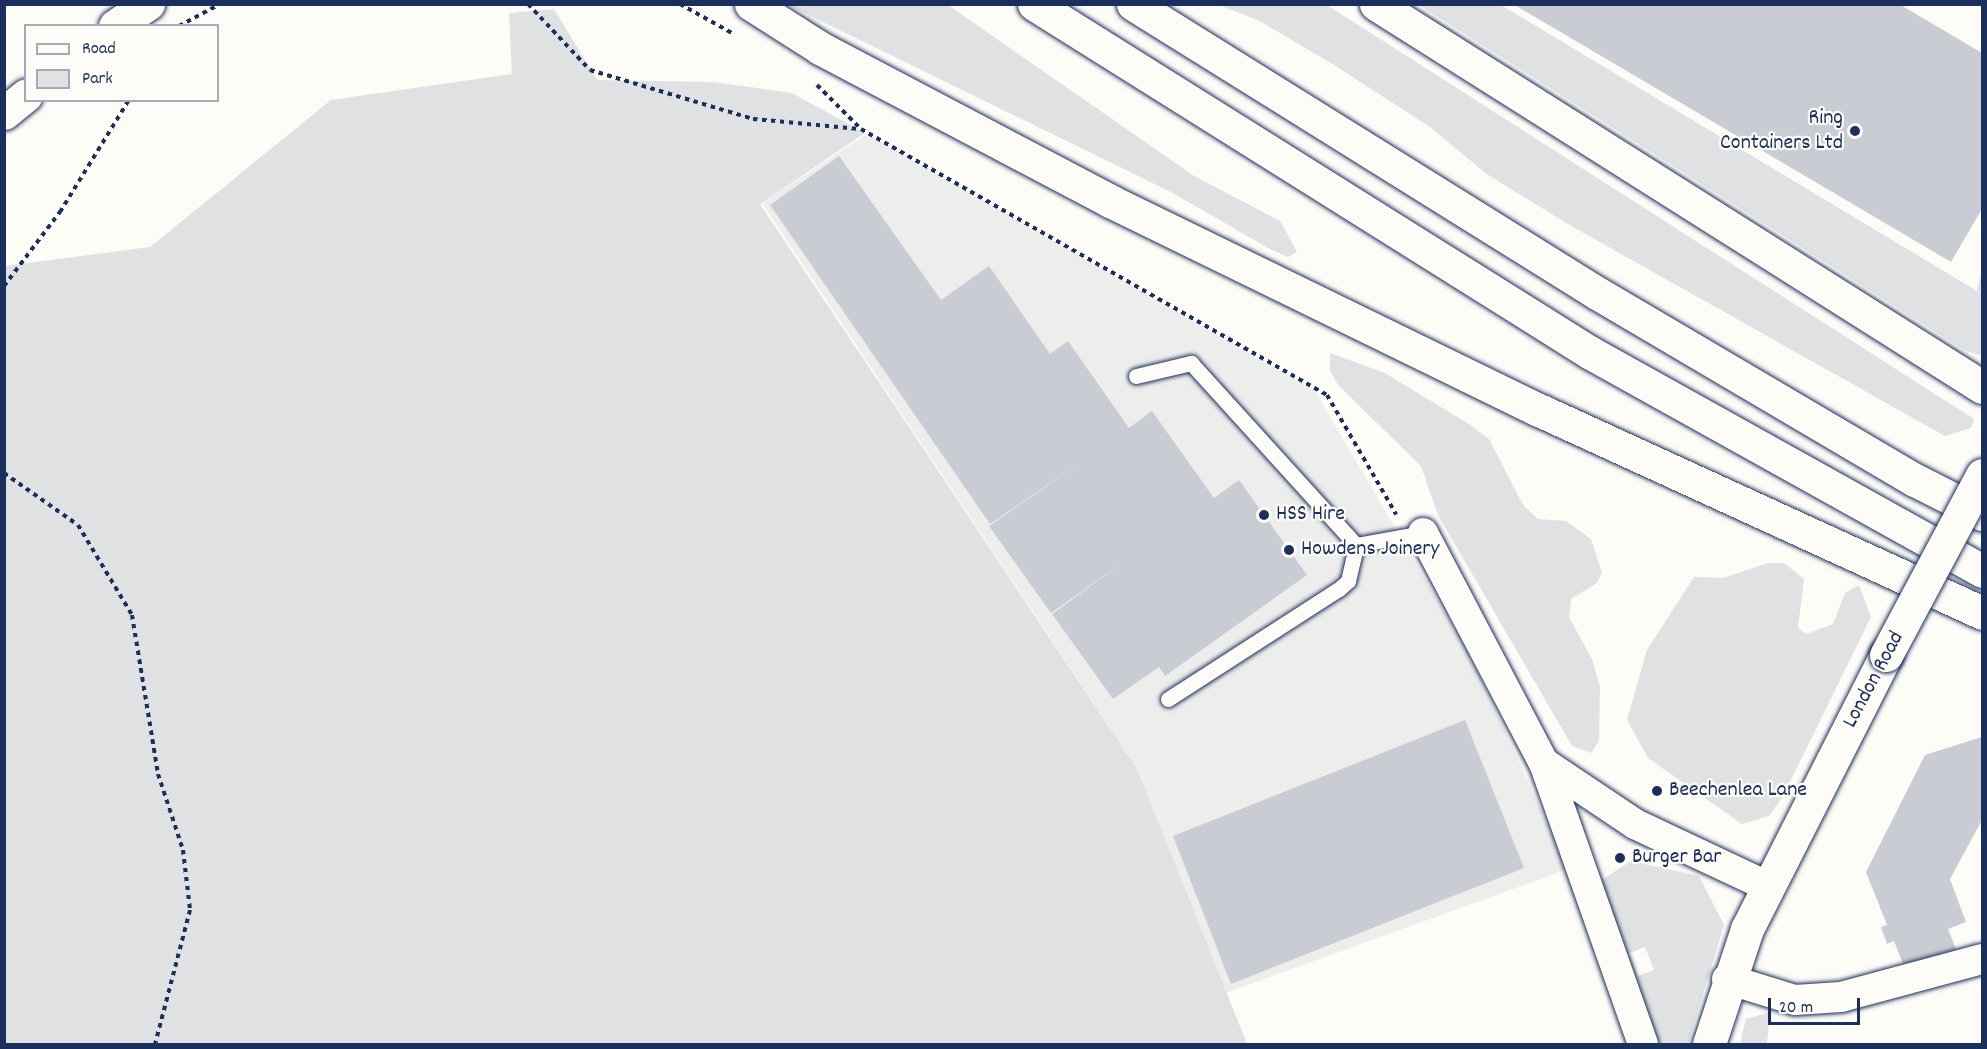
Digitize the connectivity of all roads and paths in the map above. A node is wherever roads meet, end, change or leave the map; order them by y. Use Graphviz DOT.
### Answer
graph roads {
  1 [pos="148,4"];
  2 [pos="220,4"];
  3 [pos="528,4"];
  4 [pos="751,4"];
  5 [pos="1034,4"];
  6 [pos="1133,4"];
  7 [pos="1376,4"];
  8 [pos="118,24"];
  9 [pos="182,24"];
  10 [pos="807,75"];
  11 [pos="24,97"];
  12 [pos="128,102"];
  13 [pos="4,112"];
  14 [pos="861,129"];
  15 [pos="4,286"];
  16 [pos="1136,376"];
  17 [pos="1983,387"];
  18 [pos="4,473"];
  19 [pos="1983,475"];
  20 [pos="1983,514"];
  21 [pos="1423,533"];
  22 [pos="1356,545"];
  23 [pos="1983,571"];
  24 [pos="1983,613"];
  25 [pos="1168,699"];
  26 [pos="1544,763"];
  27 [pos="1767,886"];
  28 [pos="1983,959"];
  29 [pos="1727,979"];
  30 [pos="155,1044"];
  31 [pos="1643,1044"];
  32 [pos="1709,1044"];
  1 -- 8 [label="main road"];
  2 -- 9 [label="path"];
  3 -- 14 [label="path"];
  4 -- 24 [label="main road"];
  5 -- 23 [label="main road"];
  6 -- 20 [label="main road"];
  7 -- 17 [label="main road"];
  10 -- 14 [label="path"];
  11 -- 13 [label="main road"];
  12 -- 15 [label="path"];
  14 -- 21 [label="path"];
  16 -- 22 [label="lane"];
  18 -- 30 [label="path"];
  19 -- 27 [label="main road, London Road, bridge"];
  21 -- 22 [label="lane"];
  21 -- 26 [label="street"];
  22 -- 25 [label="lane"];
  26 -- 27 [label="street"];
  26 -- 31 [label="street"];
  27 -- 29 [label="main road, London Road"];
  28 -- 29 [label="street"];
  29 -- 32 [label="main road, London Road"];
}
